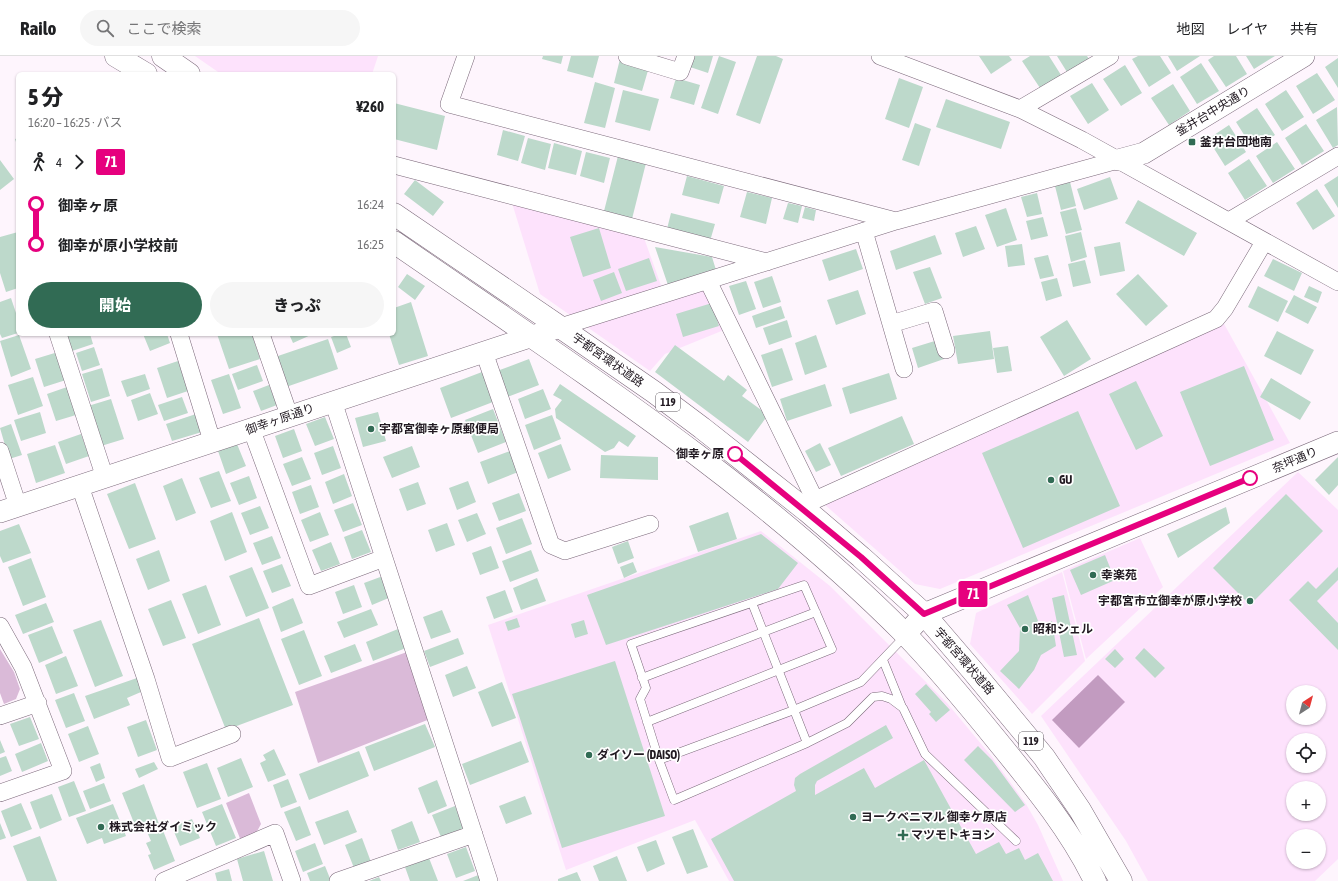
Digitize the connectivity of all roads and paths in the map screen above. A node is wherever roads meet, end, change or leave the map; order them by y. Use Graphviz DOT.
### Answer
graph roads {
  1 [pos="116,56"];
  2 [pos="122,56"];
  3 [pos="466,56"];
  4 [pos="627,56"];
  5 [pos="686,56"];
  6 [pos="880,56"];
  7 [pos="1110,56"];
  8 [pos="1304,56"];
  9 [pos="907,60"];
  10 [pos="144,72"];
  11 [pos="144,72"];
  12 [pos="1020,109"];
  13 [pos="1338,156"];
  14 [pos="1118,160"];
  15 [pos="396,167"];
  16 [pos="396,215"];
  17 [pos="896,221"];
  18 [pos="1229,221"];
  19 [pos="864,231"];
  20 [pos="1264,242"];
  21 [pos="396,243"];
  22 [pos="767,262"];
  23 [pos="1336,279"];
  24 [pos="708,282"];
  25 [pos="891,324"];
  26 [pos="560,327"];
  27 [pos="59,336"];
  28 [pos="180,336"];
  29 [pos="262,336"];
  30 [pos="530,337"];
  31 [pos="946,350"];
  32 [pos="484,352"];
  33 [pos="904,369"];
  34 [pos="333,401"];
  35 [pos="289,415"];
  36 [pos="251,428"];
  37 [pos="212,442"];
  38 [pos="1338,442"];
  39 [pos="0,452"];
  40 [pos="105,478"];
  41 [pos="80,486"];
  42 [pos="811,506"];
  43 [pos="9,509"];
  44 [pos="650,524"];
  45 [pos="384,558"];
  46 [pos="752,602"];
  47 [pos="816,612"];
  48 [pos="924,614"];
  49 [pos="1,631"];
  50 [pos="764,632"];
  51 [pos="906,635"];
  52 [pos="883,660"];
  53 [pos="779,670"];
  54 [pos="642,678"];
  55 [pos="38,704"];
  56 [pos="903,708"];
  57 [pos="794,710"];
  58 [pos="0,716"];
  59 [pos="647,722"];
  60 [pos="232,734"];
  61 [pos="807,743"];
  62 [pos="659,760"];
  63 [pos="0,793"];
  64 [pos="474,834"];
  65 [pos="1016,841"];
  66 [pos="164,881"];
  67 [pos="292,881"];
  68 [pos="338,881"];
  69 [pos="489,881"];
  70 [pos="1095,881"];
  71 [pos="1121,881"];
  1 -- 10 [label="highway"];
  2 -- 11 [label="highway"];
  3 -- 17 [label="street"];
  4 -- 5 [label="street"];
  6 -- 9 [label="street"];
  7 -- 12 [label="street"];
  8 -- 14 [label="street, 釜井台中央通り"];
  9 -- 12 [label="street"];
  12 -- 14 [label="street"];
  13 -- 18 [label="street"];
  14 -- 17 [label="street"];
  14 -- 18 [label="street"];
  15 -- 22 [label="street"];
  16 -- 26 [label="highway, 宇都宮環状道路 / 119"];
  17 -- 19 [label="street"];
  18 -- 20 [label="street"];
  19 -- 22 [label="street"];
  19 -- 25 [label="street"];
  20 -- 23 [label="street"];
  20 -- 42 [label="street"];
  21 -- 30 [label="highway, 119"];
  22 -- 24 [label="street"];
  24 -- 26 [label="street"];
  24 -- 42 [label="street"];
  25 -- 31 [label="street"];
  25 -- 33 [label="street"];
  26 -- 30 [label="street, 御幸ヶ原通り"];
  26 -- 42 [label="highway, 宇都宮環状道路 / 119"];
  27 -- 40 [label="street"];
  28 -- 37 [label="street"];
  29 -- 35 [label="street"];
  30 -- 32 [label="street, 御幸ヶ原通り"];
  30 -- 51 [label="highway, 119"];
  32 -- 34 [label="street, 御幸ヶ原通り"];
  32 -- 44 [label="street"];
  34 -- 35 [label="street, 御幸ヶ原通り"];
  34 -- 45 [label="street"];
  35 -- 36 [label="street, 御幸ヶ原通り"];
  36 -- 37 [label="street, 御幸ヶ原通り"];
  36 -- 45 [label="street"];
  37 -- 40 [label="street, 御幸ヶ原通り"];
  38 -- 48 [label="street, 奈坪通り"];
  39 -- 43 [label="street"];
  40 -- 41 [label="street, 御幸ヶ原通り"];
  41 -- 43 [label="street, 御幸ヶ原通り"];
  41 -- 60 [label="street"];
  42 -- 48 [label="highway, 宇都宮環状道路 / 119"];
  45 -- 64 [label="street"];
  46 -- 47 [label="lane"];
  46 -- 50 [label="lane"];
  46 -- 54 [label="lane"];
  47 -- 50 [label="lane"];
  47 -- 53 [label="lane"];
  48 -- 51 [label="street, 奈坪通り"];
  48 -- 71 [label="highway, 宇都宮環状道路 / 119"];
  49 -- 55 [label="street"];
  50 -- 53 [label="lane"];
  50 -- 54 [label="lane"];
  51 -- 52 [label="lane"];
  51 -- 70 [label="highway, 119"];
  52 -- 56 [label="lane"];
  52 -- 57 [label="lane"];
  53 -- 57 [label="lane"];
  53 -- 59 [label="lane"];
  54 -- 59 [label="lane"];
  55 -- 58 [label="street"];
  55 -- 63 [label="street"];
  56 -- 61 [label="lane"];
  56 -- 65 [label="lane"];
  57 -- 61 [label="lane"];
  57 -- 62 [label="lane"];
  59 -- 62 [label="lane"];
  61 -- 62 [label="lane"];
  64 -- 68 [label="street"];
  64 -- 69 [label="street"];
  66 -- 67 [label="street"];
}
